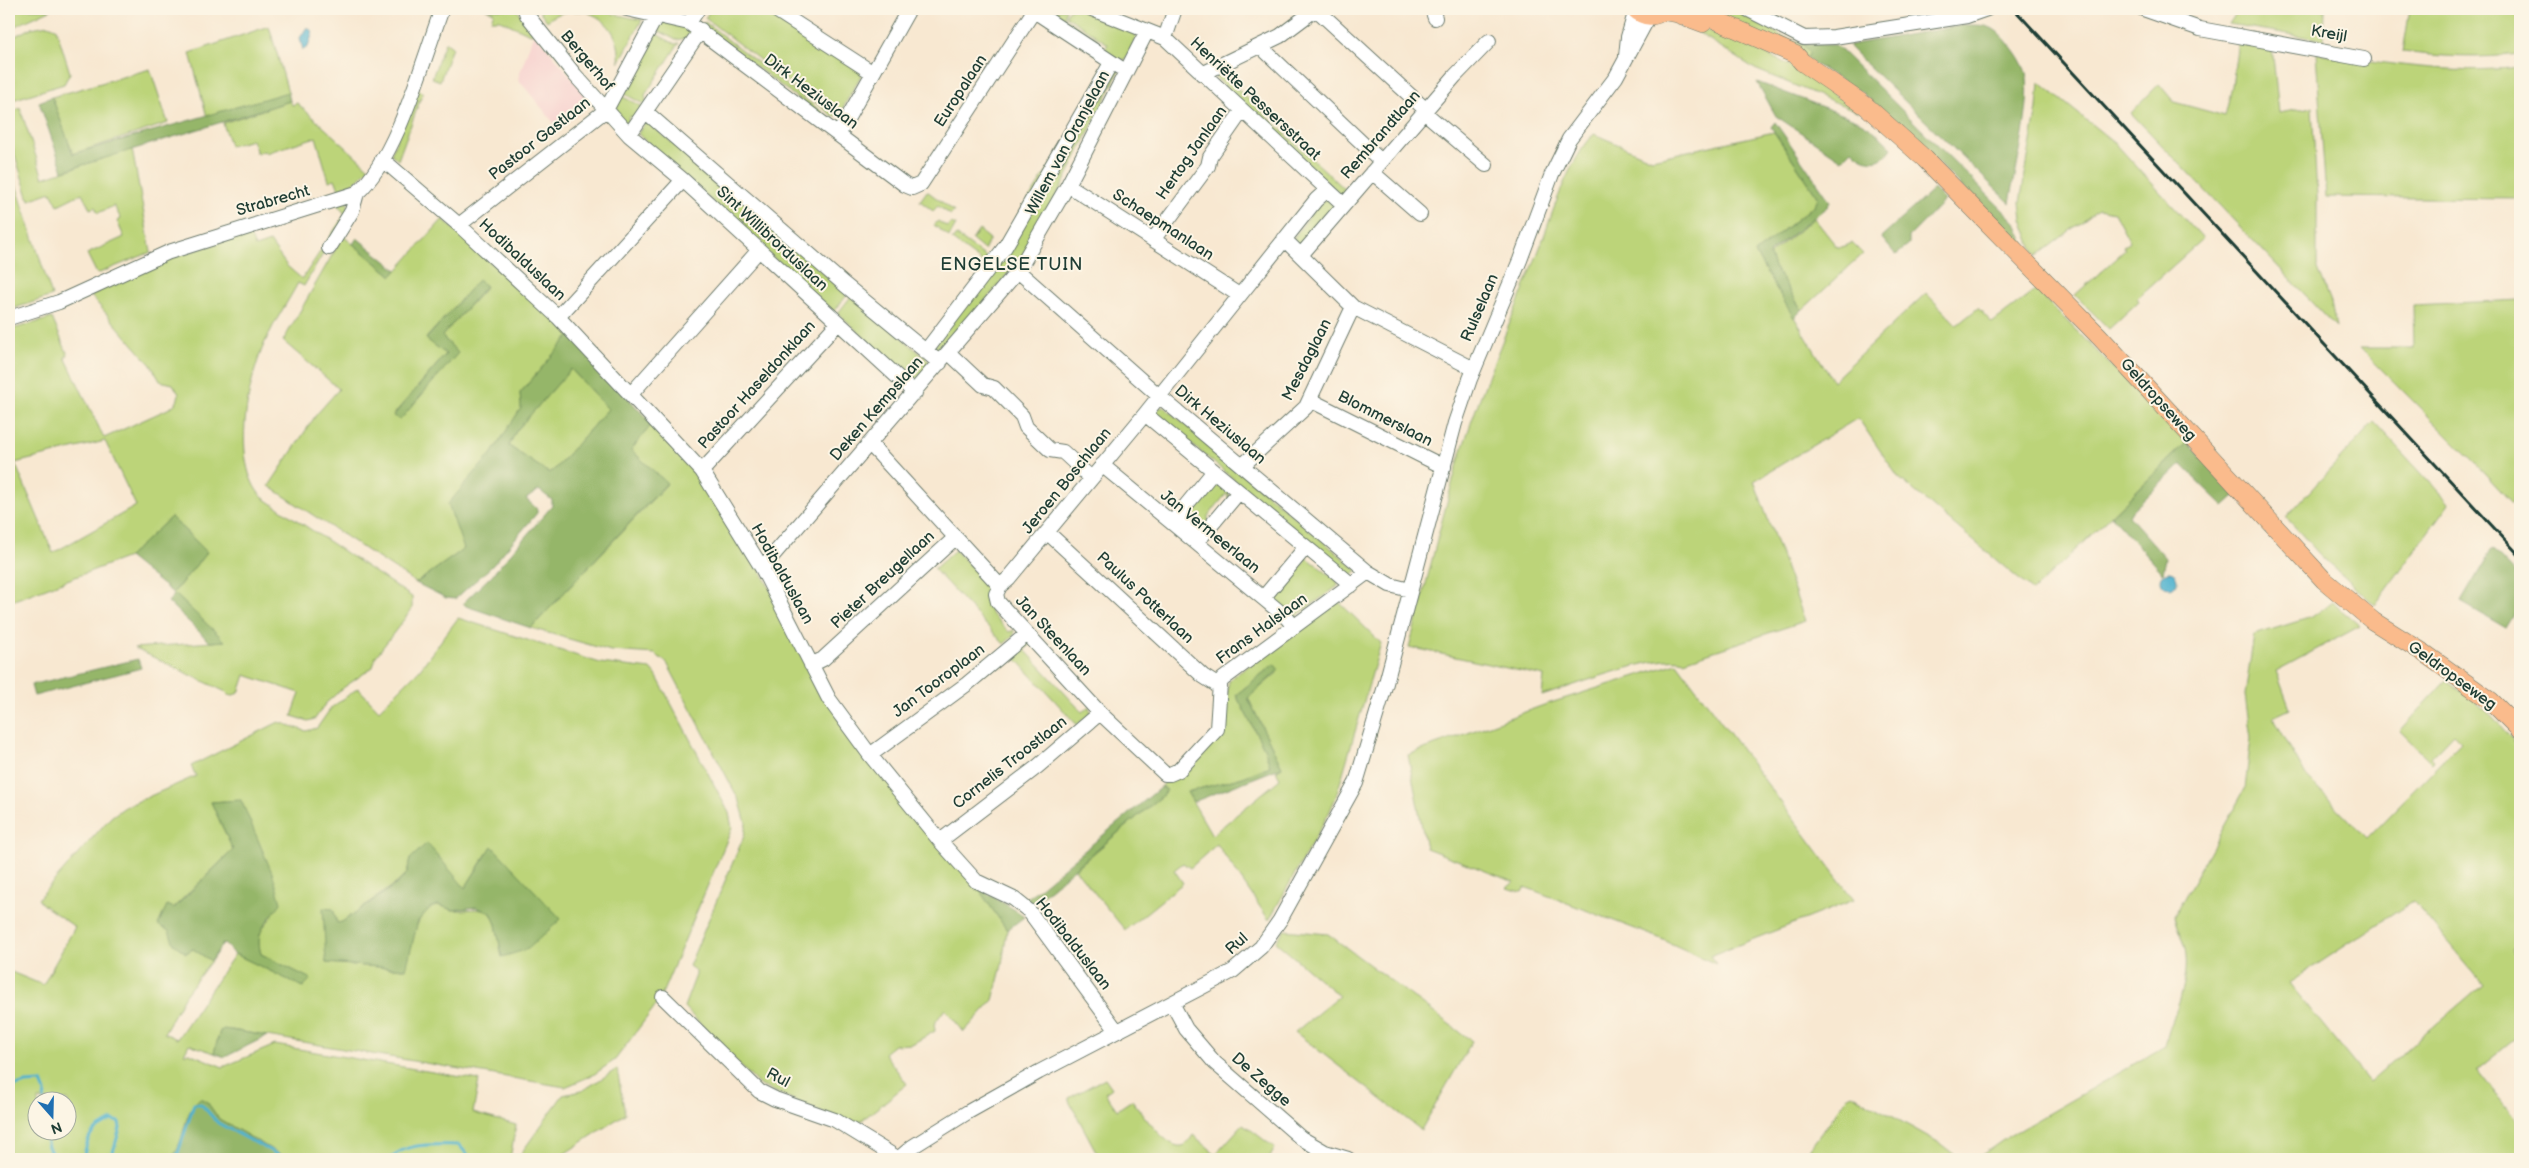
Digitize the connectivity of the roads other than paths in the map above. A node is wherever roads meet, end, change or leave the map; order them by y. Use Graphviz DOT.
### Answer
graph roads {
  1 [pos="442,9"];
  2 [pos="525,9"];
  3 [pos="627,9"];
  4 [pos="698,9"];
  5 [pos="774,9"];
  6 [pos="909,9"];
  7 [pos="1034,9"];
  8 [pos="1092,9"];
  9 [pos="1175,9"];
  10 [pos="1316,9"];
  11 [pos="1691,9"];
  12 [pos="1747,9"];
  13 [pos="1987,9"];
  14 [pos="2143,9"];
  15 [pos="1649,11"];
  16 [pos="657,15"];
  17 [pos="695,27"];
  18 [pos="1147,31"];
  19 [pos="1165,38"];
  20 [pos="1489,41"];
  21 [pos="1260,46"];
  22 [pos="2364,59"];
  23 [pos="1802,62"];
  24 [pos="1111,63"];
  25 [pos="1127,70"];
  26 [pos="873,73"];
  27 [pos="1202,74"];
  28 [pos="606,110"];
  29 [pos="1242,111"];
  30 [pos="1425,111"];
  31 [pos="646,112"];
  32 [pos="629,135"];
  33 [pos="838,135"];
  34 [pos="382,159"];
  35 [pos="1381,161"];
  36 [pos="1486,164"];
  37 [pos="1372,172"];
  38 [pos="683,180"];
  39 [pos="1068,185"];
  40 [pos="912,188"];
  41 [pos="1327,190"];
  42 [pos="357,193"];
  43 [pos="1344,205"];
  44 [pos="1420,214"];
  45 [pos="459,225"];
  46 [pos="1284,239"];
  47 [pos="1153,240"];
  48 [pos="330,248"];
  49 [pos="760,250"];
  50 [pos="1301,255"];
  51 [pos="996,262"];
  52 [pos="1018,271"];
  53 [pos="1239,295"];
  54 [pos="1353,307"];
  55 [pos="558,317"];
  56 [pos="9,318"];
  57 [pos="838,323"];
  58 [pos="925,352"];
  59 [pos="944,358"];
  60 [pos="1474,368"];
  61 [pos="915,393"];
  62 [pos="631,394"];
  63 [pos="1158,396"];
  64 [pos="1310,400"];
  65 [pos="1145,414"];
  66 [pos="870,444"];
  67 [pos="1102,466"];
  68 [pos="1242,466"];
  69 [pos="1444,467"];
  70 [pos="702,471"];
  71 [pos="1214,471"];
  72 [pos="1091,478"];
  73 [pos="1240,492"];
  74 [pos="1047,532"];
  75 [pos="955,538"];
  76 [pos="1306,547"];
  77 [pos="762,568"];
  78 [pos="1368,572"];
  79 [pos="1000,586"];
  80 [pos="1352,586"];
  81 [pos="1410,590"];
  82 [pos="1263,598"];
  83 [pos="1294,627"];
  84 [pos="1027,634"];
  85 [pos="811,665"];
  86 [pos="1220,687"];
  87 [pos="1100,713"];
  88 [pos="2520,730"];
  89 [pos="870,756"];
  90 [pos="1170,774"];
  91 [pos="940,841"];
  92 [pos="663,997"];
  93 [pos="1172,1003"];
  94 [pos="1117,1031"];
  95 [pos="899,1159"];
  96 [pos="1348,1159"];
  1 -- 34 [label="street"];
  2 -- 28 [label="street, Bergerhof"];
  3 -- 16 [label="street"];
  4 -- 17 [label="street"];
  5 -- 26 [label="street"];
  6 -- 26 [label="street"];
  7 -- 24 [label="street"];
  7 -- 40 [label="street, Europalaan"];
  8 -- 18 [label="street"];
  9 -- 19 [label="street"];
  10 -- 21 [label="street"];
  10 -- 30 [label="street"];
  11 -- 23 [label="main road, Geldropseweg"];
  12 -- 13 [label="street"];
  14 -- 22 [label="street, Kreijl"];
  15 -- 23 [label="main road, Geldropseweg"];
  15 -- 60 [label="street, Rulselaan"];
  16 -- 17 [label="street"];
  16 -- 28 [label="street, Pastoor Gastlaan"];
  17 -- 31 [label="street"];
  17 -- 33 [label="street, Dirk Heziuslaan"];
  18 -- 19 [label="street"];
  18 -- 25 [label="street, Willem van Oranjelaan"];
  19 -- 27 [label="street, Henriëtte Pessersstraat"];
  20 -- 30 [label="street, Rembrandtlaan"];
  21 -- 27 [label="street"];
  21 -- 35 [label="street"];
  23 -- 88 [label="main road, Geldropseweg"];
  24 -- 25 [label="street"];
  24 -- 51 [label="street, Willem van Oranjelaan"];
  25 -- 39 [label="street, Willem van Oranjelaan"];
  26 -- 33 [label="street"];
  27 -- 29 [label="street, Henriëtte Pessersstraat"];
  28 -- 32 [label="street, Sint Willibrorduslaan"];
  28 -- 45 [label="street, Pastoor Gastlaan"];
  29 -- 41 [label="street, Henriëtte Pessersstraat"];
  29 -- 47 [label="street, Hertog Janlaan"];
  30 -- 35 [label="street, Rembrandtlaan"];
  30 -- 36 [label="street"];
  31 -- 32 [label="street"];
  31 -- 58 [label="street, Sint Willibrorduslaan"];
  32 -- 38 [label="street, Sint Willibrorduslaan"];
  33 -- 40 [label="street, Dirk Heziuslaan"];
  34 -- 42 [label="street"];
  34 -- 45 [label="street, Hodibalduslaan"];
  35 -- 37 [label="street, Rembrandtlaan"];
  37 -- 43 [label="street, Rembrandtlaan"];
  37 -- 44 [label="street"];
  38 -- 49 [label="street, Sint Willibrorduslaan"];
  38 -- 55 [label="street"];
  39 -- 47 [label="street, Schaepmanlaan"];
  39 -- 52 [label="street, Willem van Oranjelaan"];
  41 -- 43 [label="street, Henriëtte Pessersstraat"];
  41 -- 46 [label="street, Rembrandtlaan"];
  42 -- 48 [label="street"];
  42 -- 56 [label="street, Strabrecht"];
  43 -- 50 [label="street, Rembrandtlaan"];
  45 -- 55 [label="street, Hodibalduslaan"];
  46 -- 50 [label="street"];
  46 -- 53 [label="street, Rembrandtlaan"];
  47 -- 53 [label="street, Schaepmanlaan"];
  49 -- 57 [label="street, Sint Willibrorduslaan"];
  49 -- 62 [label="street"];
  50 -- 54 [label="street"];
  51 -- 58 [label="street, Deken Kempslaan"];
  52 -- 59 [label="street, Deken Kempslaan"];
  52 -- 63 [label="street, Dirk Heziuslaan"];
  53 -- 63 [label="street, Rembrandtlaan"];
  54 -- 60 [label="street"];
  54 -- 64 [label="street, Mesdaglaan"];
  55 -- 62 [label="street, Hodibalduslaan"];
  57 -- 61 [label="street, Sint Willibrorduslaan"];
  57 -- 70 [label="street, Pastoor Haseldonklaan"];
  58 -- 59 [label="street, Sint Willibrorduslaan"];
  59 -- 61 [label="street, Deken Kempslaan"];
  59 -- 72 [label="street, Sint Willibrorduslaan"];
  60 -- 69 [label="street, Rulselaan"];
  61 -- 66 [label="street, Deken Kempslaan"];
  62 -- 70 [label="street, Hodibalduslaan"];
  63 -- 65 [label="street, Jeroen Boschlaan"];
  63 -- 68 [label="street, Dirk Heziuslaan"];
  64 -- 68 [label="street, Mesdaglaan"];
  64 -- 69 [label="street, Blommerslaan"];
  65 -- 67 [label="street, Jeroen Boschlaan"];
  65 -- 71 [label="street"];
  66 -- 75 [label="street, Jan Steenlaan"];
  66 -- 77 [label="street, Deken Kempslaan"];
  67 -- 72 [label="street, Jeroen Boschlaan"];
  67 -- 82 [label="street, Jan Vermeerlaan"];
  68 -- 78 [label="street, Dirk Heziuslaan"];
  69 -- 81 [label="street, Rulselaan"];
  70 -- 77 [label="street, Hodibalduslaan"];
  71 -- 73 [label="street"];
  71 -- 73 [label="street"];
  72 -- 74 [label="street, Jeroen Boschlaan"];
  73 -- 76 [label="street"];
  74 -- 79 [label="street, Jeroen Boschlaan"];
  74 -- 86 [label="street, Paulus Potterlaan"];
  75 -- 79 [label="street, Jan Steenlaan"];
  75 -- 85 [label="street, Pieter Breugellaan"];
  76 -- 80 [label="street"];
  76 -- 82 [label="street"];
  77 -- 85 [label="street, Hodibalduslaan"];
  78 -- 80 [label="street, Frans Halslaan"];
  78 -- 81 [label="street, Dirk Heziuslaan"];
  79 -- 84 [label="street, Jan Steenlaan"];
  80 -- 83 [label="street, Frans Halslaan"];
  81 -- 93 [label="street, Rul"];
  82 -- 83 [label="street, Jan Vermeerlaan"];
  83 -- 86 [label="street, Frans Halslaan"];
  84 -- 87 [label="street, Jan Steenlaan"];
  84 -- 89 [label="street, Jan Tooroplaan"];
  85 -- 89 [label="street, Hodibalduslaan"];
  86 -- 90 [label="street, Frans Halslaan"];
  87 -- 90 [label="street, Jan Steenlaan"];
  87 -- 91 [label="street, Cornelis Troostlaan"];
  89 -- 91 [label="street, Hodibalduslaan"];
  91 -- 94 [label="street, Hodibalduslaan"];
  92 -- 95 [label="street, Rul"];
  93 -- 94 [label="street, Rul"];
  93 -- 96 [label="street, De Zegge"];
  94 -- 95 [label="street, Rul"];
}
